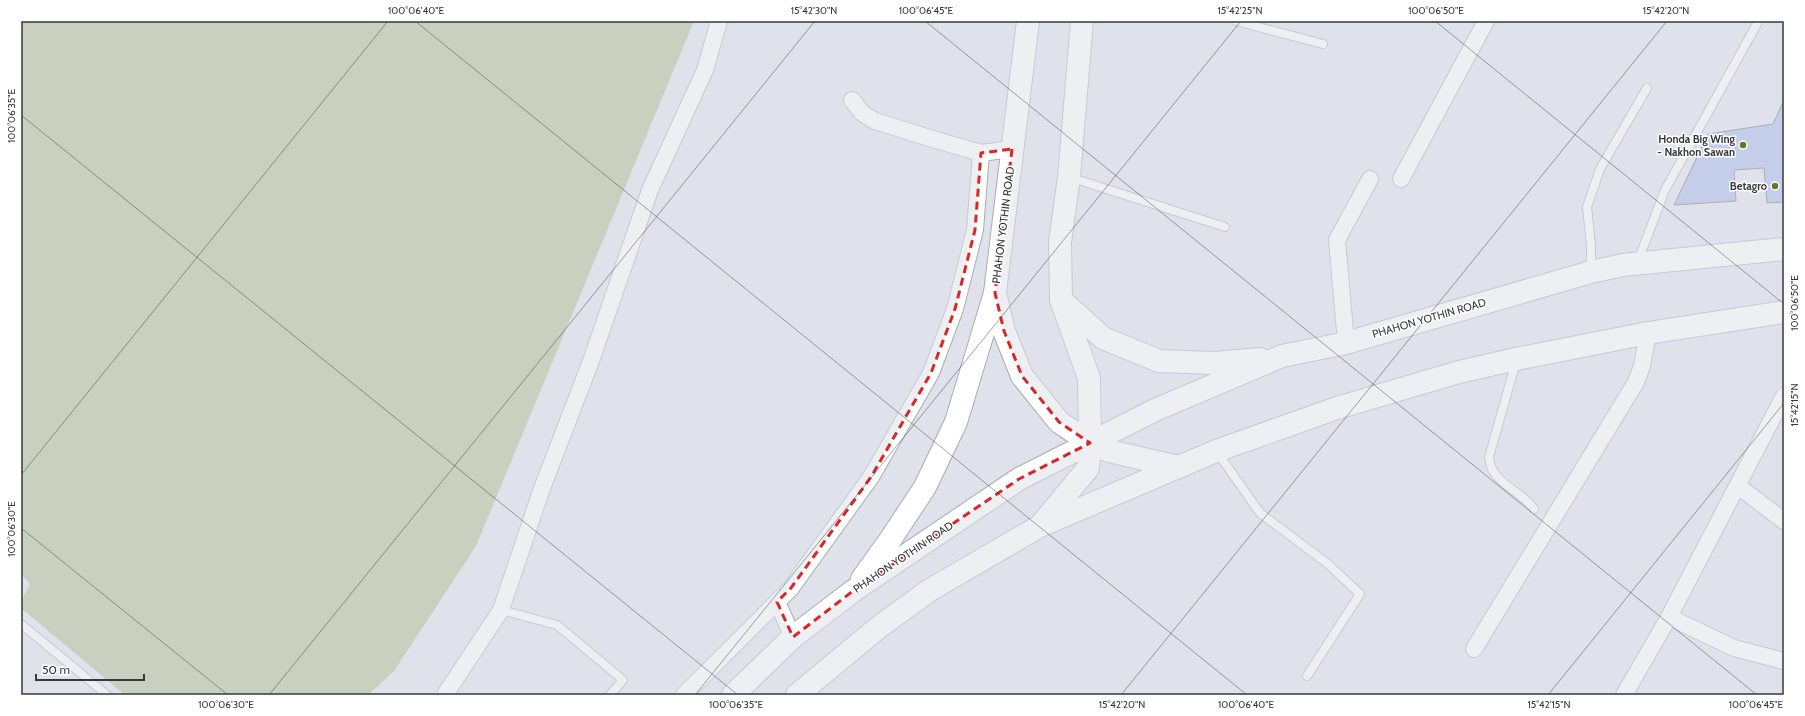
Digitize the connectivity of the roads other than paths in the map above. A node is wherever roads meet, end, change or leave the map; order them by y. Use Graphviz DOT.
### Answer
graph roads {
  1 [pos="719,21"];
  2 [pos="1028,21"];
  3 [pos="1082,21"];
  4 [pos="1236,21"];
  5 [pos="1486,21"];
  6 [pos="1758,22"];
  7 [pos="1323,44"];
  8 [pos="1647,88"];
  9 [pos="852,100"];
  10 [pos="1012,149"];
  11 [pos="981,153"];
  12 [pos="1069,177"];
  13 [pos="1370,178"];
  14 [pos="1401,179"];
  15 [pos="1225,227"];
  16 [pos="1784,249"];
  17 [pos="1637,264"];
  18 [pos="1591,272"];
  19 [pos="995,293"];
  20 [pos="1061,300"];
  21 [pos="1784,312"];
  22 [pos="1648,333"];
  23 [pos="1346,342"];
  24 [pos="1282,356"];
  25 [pos="1516,359"];
  26 [pos="1784,396"];
  27 [pos="1090,443"];
  28 [pos="1216,451"];
  29 [pos="1179,467"];
  30 [pos="1738,486"];
  31 [pos="1534,508"];
  32 [pos="1784,521"];
  33 [pos="1040,526"];
  34 [pos="853,591"];
  35 [pos="777,602"];
  36 [pos="501,610"];
  37 [pos="1669,617"];
  38 [pos="21,624"];
  39 [pos="793,637"];
  40 [pos="1474,649"];
  41 [pos="1784,661"];
  42 [pos="1307,676"];
  43 [pos="446,694"];
  44 [pos="107,695"];
  45 [pos="610,695"];
  46 [pos="684,695"];
  47 [pos="732,695"];
  48 [pos="797,695"];
  49 [pos="1624,695"];
  1 -- 36 [label="street"];
  2 -- 10 [label="main road, PHAHON YOTHIN ROAD"];
  3 -- 12 [label="main road"];
  4 -- 7 [label="lane"];
  5 -- 14 [label="street"];
  6 -- 17 [label="lane"];
  8 -- 18 [label="lane"];
  9 -- 11 [label="street"];
  10 -- 11 [label="street"];
  10 -- 19 [label="main road, PHAHON YOTHIN ROAD"];
  11 -- 35 [label="street"];
  12 -- 15 [label="lane"];
  12 -- 20 [label="main road"];
  13 -- 23 [label="street"];
  16 -- 17 [label="main road, PHAHON YOTHIN ROAD"];
  17 -- 18 [label="main road, PHAHON YOTHIN ROAD"];
  18 -- 23 [label="main road, PHAHON YOTHIN ROAD"];
  19 -- 27 [label="main road, PHAHON YOTHIN ROAD"];
  19 -- 34 [label="main road"];
  20 -- 24 [label="main road"];
  20 -- 27 [label="main road"];
  21 -- 22 [label="main road"];
  22 -- 25 [label="main road"];
  22 -- 40 [label="street"];
  23 -- 24 [label="main road, PHAHON YOTHIN ROAD"];
  24 -- 27 [label="main road, PHAHON YOTHIN ROAD"];
  25 -- 28 [label="main road"];
  25 -- 31 [label="lane"];
  26 -- 30 [label="street"];
  27 -- 29 [label="main road, PHAHON YOTHIN ROAD"];
  27 -- 33 [label="main road"];
  27 -- 34 [label="main road, PHAHON YOTHIN ROAD"];
  28 -- 29 [label="main road"];
  28 -- 42 [label="lane"];
  29 -- 33 [label="main road"];
  30 -- 32 [label="street"];
  30 -- 37 [label="street"];
  33 -- 48 [label="main road"];
  34 -- 39 [label="main road, PHAHON YOTHIN ROAD"];
  35 -- 39 [label="street"];
  35 -- 46 [label="street"];
  36 -- 43 [label="street"];
  36 -- 45 [label="lane"];
  37 -- 41 [label="street"];
  37 -- 49 [label="street"];
  38 -- 44 [label="lane"];
  39 -- 47 [label="main road, PHAHON YOTHIN ROAD"];
}
